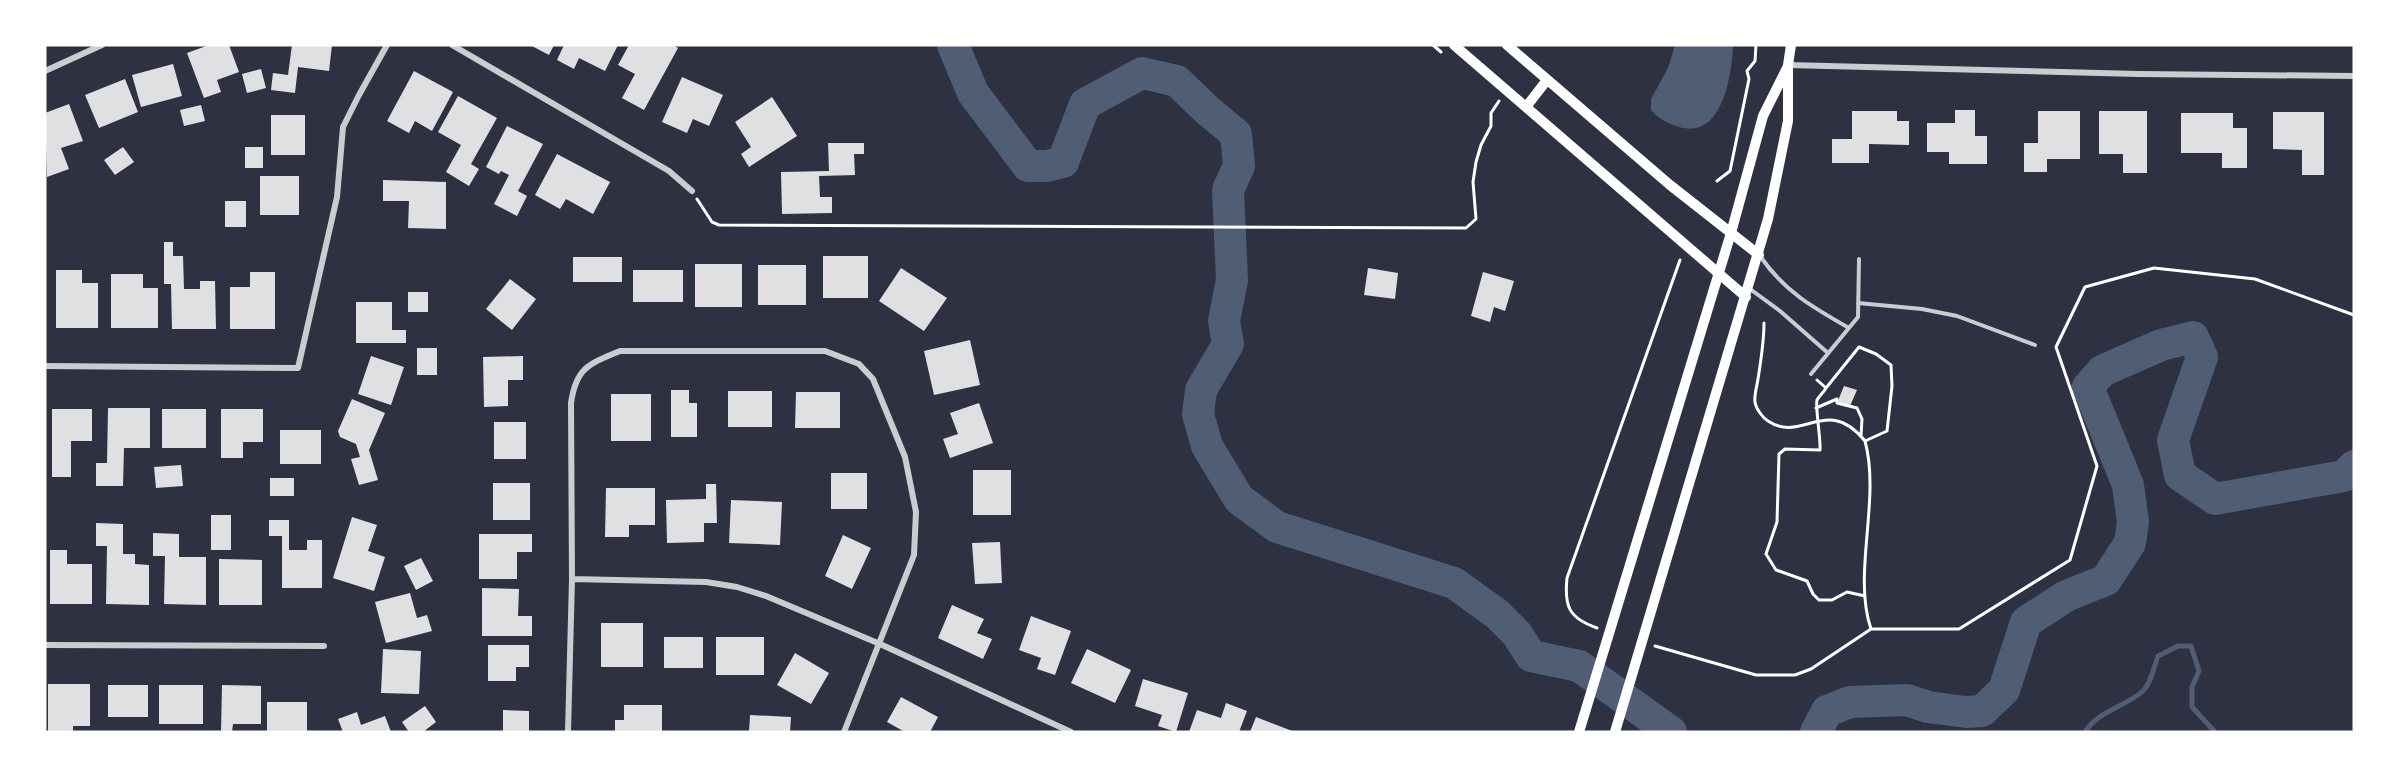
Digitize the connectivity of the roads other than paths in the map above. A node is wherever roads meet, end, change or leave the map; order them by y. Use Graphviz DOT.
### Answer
graph roads {
  1 [pos="102,45"];
  2 [pos="387,45"];
  3 [pos="452,45"];
  4 [pos="1454,45"];
  5 [pos="1507,45"];
  6 [pos="1791,45"];
  7 [pos="1788,65"];
  8 [pos="45,71"];
  9 [pos="2354,76"];
  10 [pos="1547,80"];
  11 [pos="1526,107"];
  12 [pos="692,191"];
  13 [pos="1731,233"];
  14 [pos="1759,255"];
  15 [pos="1859,259"];
  16 [pos="1719,273"];
  17 [pos="1748,293"];
  18 [pos="1858,303"];
  19 [pos="1849,327"];
  20 [pos="2035,345"];
  21 [pos="1828,353"];
  22 [pos="45,366"];
  23 [pos="1811,374"];
  24 [pos="572,579"];
  25 [pos="880,644"];
  26 [pos="45,645"];
  27 [pos="324,646"];
  28 [pos="568,732"];
  29 [pos="844,732"];
  30 [pos="1071,732"];
  31 [pos="1579,732"];
  32 [pos="1615,732"];
  1 -- 8 [label="street"];
  2 -- 22 [label="street"];
  3 -- 12 [label="street"];
  4 -- 11 [label="main road"];
  5 -- 10 [label="main road"];
  6 -- 7 [label="main road"];
  7 -- 9 [label="street"];
  7 -- 13 [label="main road"];
  7 -- 14 [label="main road"];
  10 -- 11 [label="main road"];
  10 -- 13 [label="main road"];
  11 -- 16 [label="main road"];
  13 -- 14 [label="main road"];
  13 -- 16 [label="main road"];
  14 -- 17 [label="main road"];
  14 -- 19 [label="lane"];
  15 -- 18 [label="lane"];
  16 -- 17 [label="main road"];
  16 -- 31 [label="main road"];
  17 -- 21 [label="lane"];
  17 -- 32 [label="main road"];
  18 -- 19 [label="lane"];
  18 -- 20 [label="lane"];
  19 -- 21 [label="lane"];
  21 -- 23 [label="lane"];
  24 -- 25 [label="street"];
  24 -- 25 [label="street"];
  24 -- 28 [label="street"];
  25 -- 29 [label="street"];
  25 -- 30 [label="street"];
  26 -- 27 [label="street"];
}
